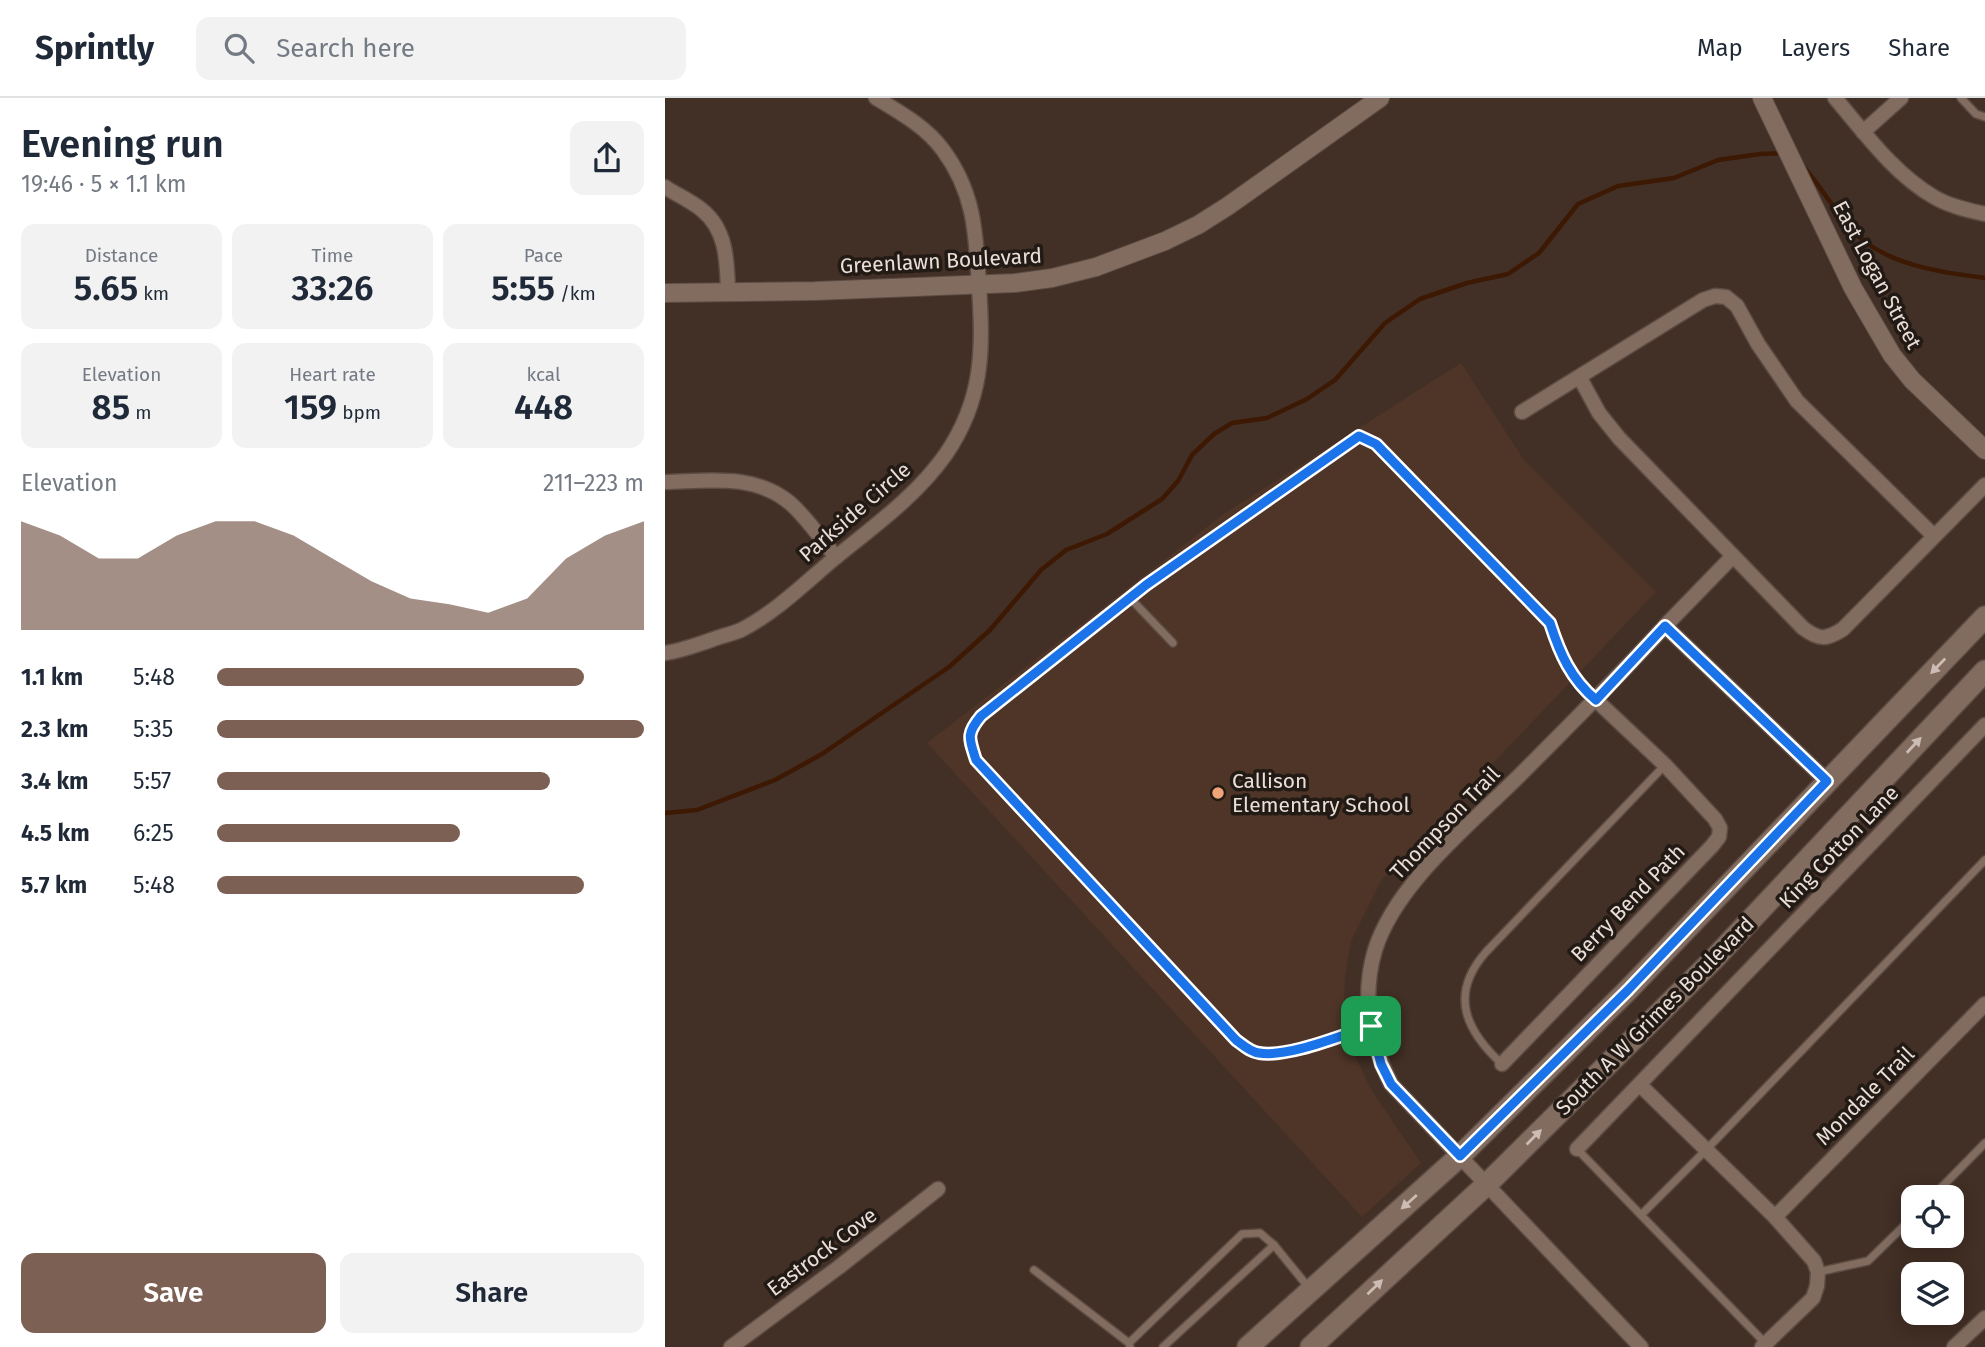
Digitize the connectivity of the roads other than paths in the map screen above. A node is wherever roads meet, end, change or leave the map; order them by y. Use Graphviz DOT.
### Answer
graph roads {
  1 [pos="876,98"];
  2 [pos="1380,98"];
  3 [pos="1835,98"];
  4 [pos="1901,98"];
  5 [pos="1961,98"];
  6 [pos="1764,103"];
  7 [pos="1985,117"];
  8 [pos="1863,132"];
  9 [pos="665,187"];
  10 [pos="1985,214"];
  11 [pos="979,284"];
  12 [pos="728,291"];
  13 [pos="665,293"];
  14 [pos="1580,378"];
  15 [pos="1522,412"];
  16 [pos="1985,450"];
  17 [pos="665,482"];
  18 [pos="1985,485"];
  19 [pos="1934,536"];
  20 [pos="1733,556"];
  21 [pos="836,557"];
  22 [pos="1131,598"];
  23 [pos="1985,617"];
  24 [pos="1665,626"];
  25 [pos="1173,643"];
  26 [pos="665,653"];
  27 [pos="1985,671"];
  28 [pos="1596,700"];
  29 [pos="1985,725"];
  30 [pos="1665,765"];
  31 [pos="1827,781"];
  32 [pos="1985,860"];
  33 [pos="1985,1004"];
  34 [pos="1371,1026"];
  35 [pos="1502,1064"];
  36 [pos="1640,1085"];
  37 [pos="1985,1143"];
  38 [pos="1577,1149"];
  39 [pos="1706,1150"];
  40 [pos="1460,1156"];
  41 [pos="1486,1185"];
  42 [pos="1944,1185"];
  43 [pos="938,1189"];
  44 [pos="1641,1214"];
  45 [pos="1775,1217"];
  46 [pos="1901,1229"];
  47 [pos="1273,1245"];
  48 [pos="1034,1270"];
  49 [pos="1818,1272"];
  50 [pos="1312,1291"];
  51 [pos="1985,1318"];
  52 [pos="1130,1345"];
  53 [pos="1764,1345"];
  54 [pos="731,1347"];
  55 [pos="1163,1347"];
  56 [pos="1248,1347"];
  57 [pos="1311,1347"];
  58 [pos="1641,1347"];
  59 [pos="1954,1347"];
  1 -- 11 [label="street, Parkside Circle"];
  2 -- 11 [label="street, Greenlawn Boulevard"];
  3 -- 8 [label="street"];
  4 -- 8 [label="street"];
  5 -- 7 [label="lane"];
  6 -- 16 [label="street, East Logan Street"];
  8 -- 10 [label="street"];
  9 -- 12 [label="street"];
  11 -- 12 [label="street, Greenlawn Boulevard"];
  11 -- 21 [label="street, Parkside Circle"];
  12 -- 13 [label="street, Greenlawn Boulevard"];
  14 -- 15 [label="street"];
  14 -- 19 [label="street"];
  14 -- 20 [label="street"];
  17 -- 21 [label="street"];
  18 -- 19 [label="street"];
  19 -- 20 [label="street"];
  20 -- 24 [label="street, Thompson Trail"];
  21 -- 26 [label="street, Parkside Circle"];
  22 -- 25 [label="lane"];
  22 -- 28 [label="lane"];
  22 -- 34 [label="lane"];
  23 -- 31 [label="main road, South A W Grimes Boulevard, one-way"];
  24 -- 28 [label="street, Thompson Trail"];
  24 -- 31 [label="street"];
  41 -- 27 [label="main road, South A W Grimes Boulevard, one-way"];
  28 -- 30 [label="street"];
  28 -- 34 [label="street, Thompson Trail"];
  29 -- 36 [label="street, King Cotton Lane"];
  30 -- 35 [label="lane"];
  30 -- 35 [label="street, Berry Bend Path"];
  31 -- 40 [label="main road, South A W Grimes Boulevard"];
  32 -- 39 [label="lane"];
  33 -- 45 [label="street, Mondale Trail"];
  34 -- 40 [label="street, Thompson Trail"];
  36 -- 38 [label="street, King Cotton Lane"];
  36 -- 39 [label="street"];
  37 -- 42 [label="lane"];
  38 -- 44 [label="lane"];
  39 -- 44 [label="lane"];
  39 -- 45 [label="street"];
  40 -- 41 [label="street, Thompson Trail"];
  40 -- 50 [label="main road, South A W Grimes Boulevard, one-way"];
  57 -- 41 [label="main road, South A W Grimes Boulevard, one-way"];
  41 -- 58 [label="street, Thompson Trail"];
  43 -- 54 [label="street, Eastrock Cove"];
  44 -- 53 [label="lane"];
  45 -- 49 [label="street"];
  46 -- 49 [label="lane"];
  47 -- 50 [label="lane"];
  47 -- 52 [label="lane"];
  47 -- 55 [label="lane"];
  48 -- 52 [label="lane"];
  49 -- 53 [label="street"];
  50 -- 56 [label="main road, South A W Grimes Boulevard"];
  51 -- 59 [label="street"];
}
